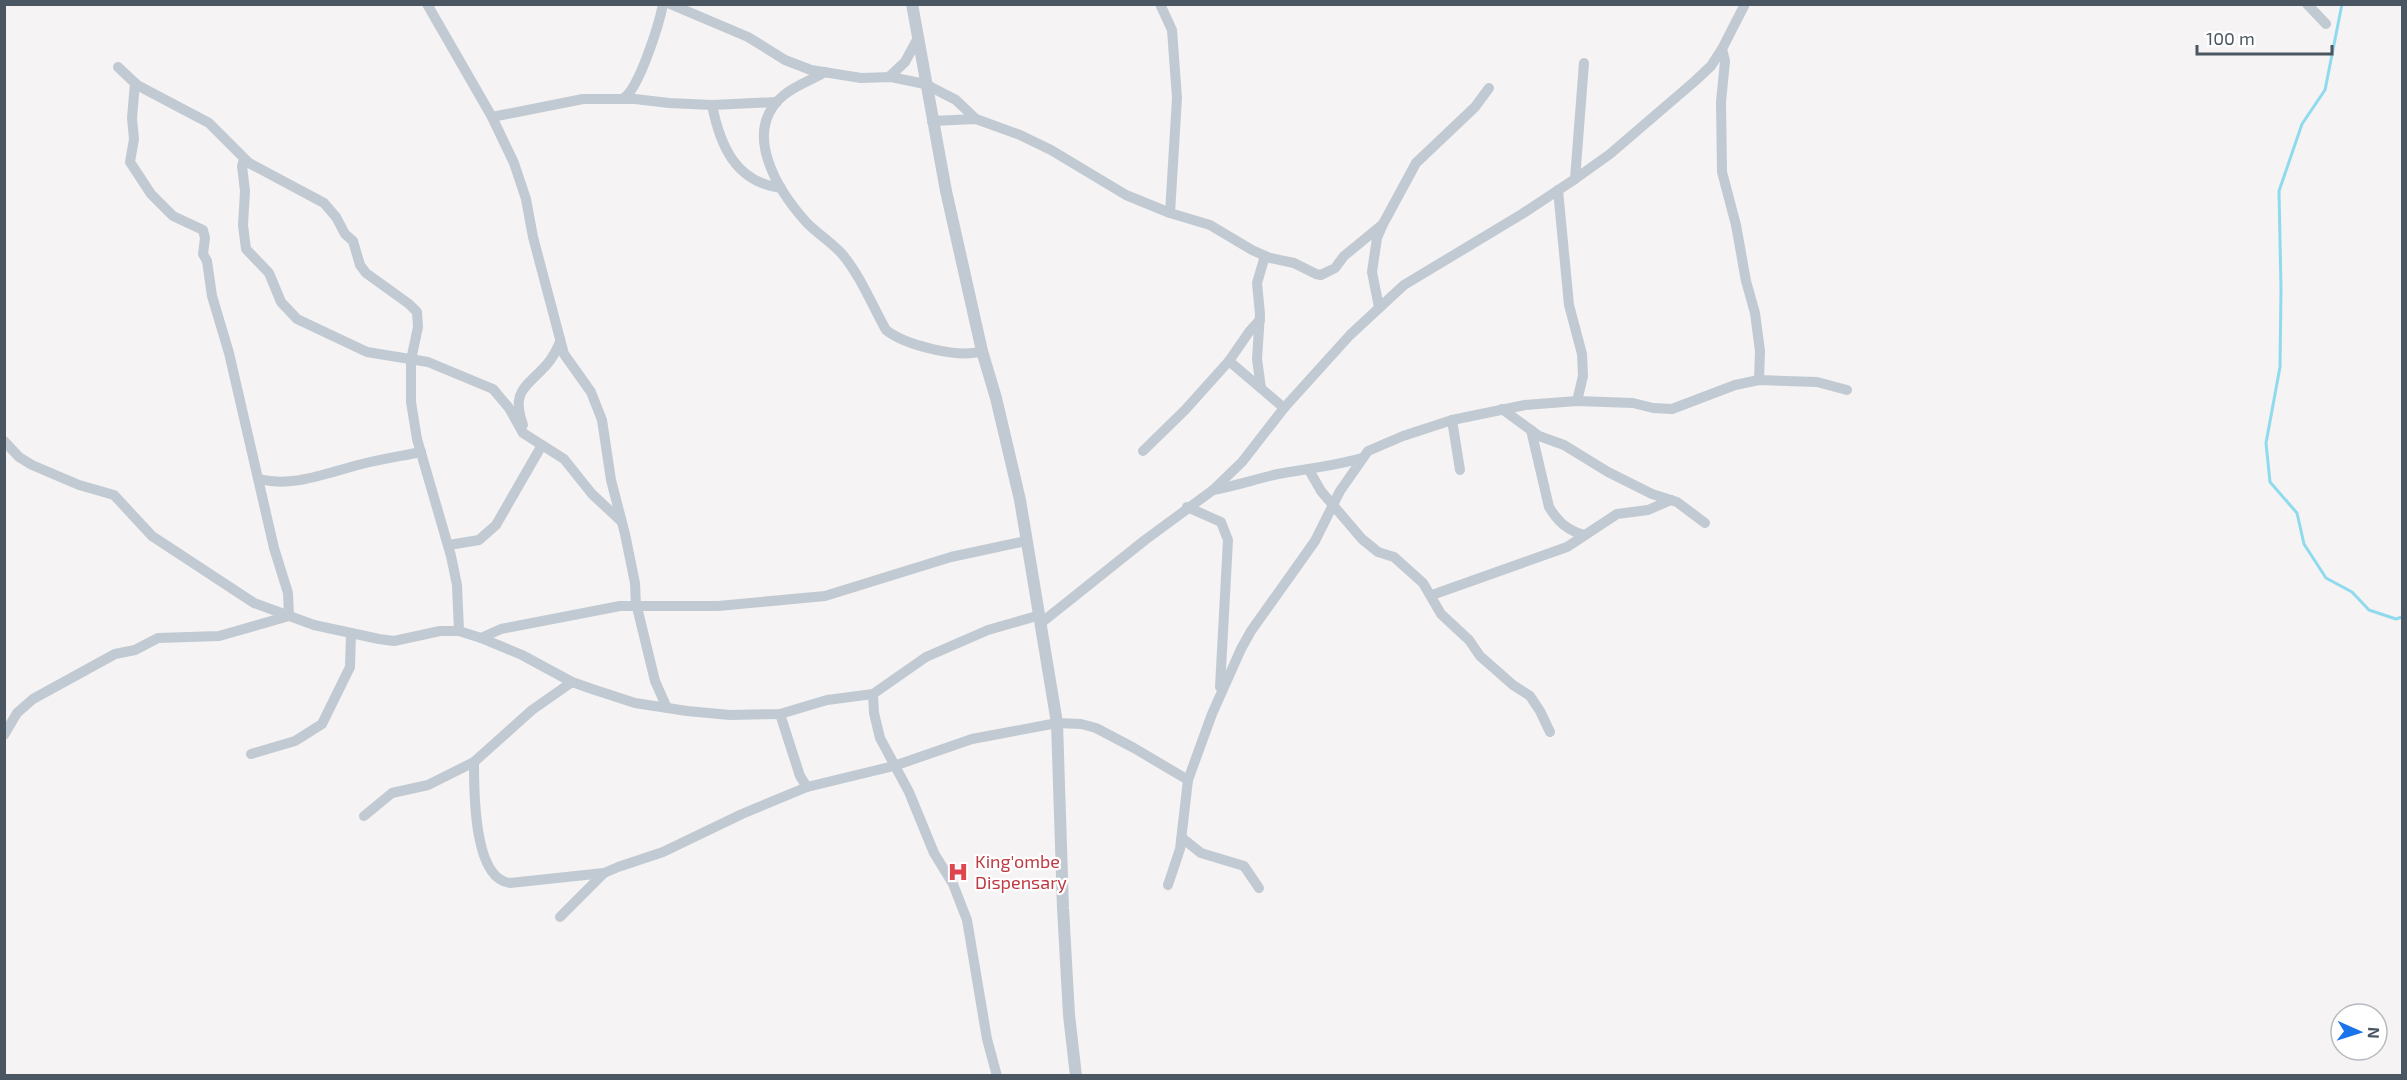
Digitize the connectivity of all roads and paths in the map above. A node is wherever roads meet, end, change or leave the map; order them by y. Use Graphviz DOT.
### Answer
graph roads {
  1 [pos="427,4"];
  2 [pos="663,4"];
  3 [pos="670,4"];
  4 [pos="912,4"];
  5 [pos="1160,4"];
  6 [pos="1745,4"];
  7 [pos="2307,4"];
  8 [pos="2326,24"];
  9 [pos="918,38"];
  10 [pos="1722,49"];
  11 [pos="1584,63"];
  12 [pos="118,67"];
  13 [pos="825,72"];
  14 [pos="889,77"];
  15 [pos="135,83"];
  16 [pos="925,84"];
  17 [pos="1490,88"];
  18 [pos="624,98"];
  19 [pos="777,102"];
  20 [pos="712,105"];
  21 [pos="492,117"];
  22 [pos="976,118"];
  23 [pos="932,121"];
  24 [pos="244,159"];
  25 [pos="1575,179"];
  26 [pos="781,188"];
  27 [pos="1558,190"];
  28 [pos="1170,213"];
  29 [pos="1383,224"];
  30 [pos="1265,256"];
  31 [pos="1379,307"];
  32 [pos="1260,320"];
  33 [pos="560,342"];
  34 [pos="982,351"];
  35 [pos="411,360"];
  36 [pos="1229,361"];
  37 [pos="1758,380"];
  38 [pos="1261,388"];
  39 [pos="1847,390"];
  40 [pos="1577,401"];
  41 [pos="1284,408"];
  42 [pos="1502,409"];
  43 [pos="1452,420"];
  44 [pos="1531,430"];
  45 [pos="528,436"];
  46 [pos="4,441"];
  47 [pos="542,445"];
  48 [pos="1143,451"];
  49 [pos="421,452"];
  50 [pos="1362,458"];
  51 [pos="1460,470"];
  52 [pos="1309,471"];
  53 [pos="258,479"];
  54 [pos="1214,490"];
  55 [pos="1671,500"];
  56 [pos="1333,506"];
  57 [pos="1187,507"];
  58 [pos="621,521"];
  59 [pos="1705,523"];
  60 [pos="1585,535"];
  61 [pos="1026,541"];
  62 [pos="449,545"];
  63 [pos="1432,595"];
  64 [pos="637,607"];
  65 [pos="289,616"];
  66 [pos="1040,619"];
  67 [pos="459,631"];
  68 [pos="351,633"];
  69 [pos="481,638"];
  70 [pos="572,682"];
  71 [pos="873,694"];
  72 [pos="1220,696"];
  73 [pos="667,708"];
  74 [pos="780,714"];
  75 [pos="1056,723"];
  76 [pos="1550,732"];
  77 [pos="4,735"];
  78 [pos="251,754"];
  79 [pos="474,762"];
  80 [pos="894,766"];
  81 [pos="1188,780"];
  82 [pos="807,787"];
  83 [pos="364,816"];
  84 [pos="1182,838"];
  85 [pos="604,873"];
  86 [pos="1168,885"];
  87 [pos="1259,888"];
  88 [pos="560,916"];
  89 [pos="998,1076"];
  90 [pos="1076,1076"];
  1 -- 21 [label="street"];
  2 -- 18 [label="street"];
  3 -- 13 [label="street"];
  4 -- 9 [label="street"];
  5 -- 28 [label="street"];
  6 -- 10 [label="street"];
  7 -- 8 [label="street"];
  9 -- 14 [label="street"];
  9 -- 16 [label="street"];
  10 -- 25 [label="street"];
  10 -- 37 [label="street"];
  11 -- 25 [label="street"];
  12 -- 15 [label="street"];
  13 -- 14 [label="street"];
  13 -- 19 [label="street"];
  14 -- 16 [label="street"];
  15 -- 24 [label="street"];
  15 -- 53 [label="street"];
  16 -- 22 [label="street"];
  16 -- 23 [label="street"];
  17 -- 29 [label="street"];
  18 -- 20 [label="street"];
  18 -- 21 [label="street"];
  19 -- 20 [label="street"];
  19 -- 26 [label="street"];
  20 -- 26 [label="street"];
  21 -- 33 [label="street"];
  22 -- 23 [label="street"];
  22 -- 28 [label="street"];
  23 -- 34 [label="street"];
  24 -- 35 [label="street"];
  24 -- 35 [label="street"];
  25 -- 27 [label="street"];
  26 -- 34 [label="street"];
  27 -- 31 [label="street"];
  27 -- 40 [label="street"];
  28 -- 30 [label="street"];
  29 -- 30 [label="street"];
  29 -- 31 [label="street"];
  30 -- 32 [label="street"];
  31 -- 41 [label="street"];
  32 -- 36 [label="street"];
  32 -- 38 [label="street"];
  33 -- 45 [label="street"];
  33 -- 58 [label="street"];
  34 -- 61 [label="street"];
  35 -- 45 [label="street"];
  35 -- 49 [label="street"];
  36 -- 38 [label="street"];
  36 -- 48 [label="street"];
  37 -- 39 [label="street"];
  37 -- 40 [label="street"];
  38 -- 41 [label="street"];
  40 -- 42 [label="street"];
  41 -- 54 [label="street"];
  42 -- 43 [label="street"];
  42 -- 44 [label="street"];
  43 -- 50 [label="street"];
  43 -- 51 [label="street"];
  44 -- 55 [label="street"];
  44 -- 60 [label="street"];
  45 -- 47 [label="street"];
  46 -- 65 [label="street"];
  47 -- 58 [label="street"];
  47 -- 62 [label="street"];
  49 -- 53 [label="street"];
  49 -- 62 [label="street"];
  50 -- 52 [label="street"];
  50 -- 56 [label="street"];
  52 -- 54 [label="street"];
  52 -- 56 [label="street"];
  53 -- 65 [label="street"];
  54 -- 57 [label="street"];
  55 -- 59 [label="street"];
  55 -- 60 [label="street"];
  56 -- 63 [label="street"];
  56 -- 72 [label="street"];
  57 -- 66 [label="street"];
  57 -- 72 [label="street"];
  58 -- 64 [label="street"];
  60 -- 63 [label="street"];
  61 -- 64 [label="street"];
  61 -- 66 [label="street"];
  62 -- 67 [label="street"];
  63 -- 76 [label="street"];
  64 -- 69 [label="street"];
  64 -- 73 [label="street"];
  65 -- 68 [label="street"];
  65 -- 77 [label="street"];
  66 -- 71 [label="street"];
  66 -- 75 [label="street"];
  67 -- 68 [label="street"];
  67 -- 69 [label="street"];
  68 -- 78 [label="street"];
  69 -- 70 [label="street"];
  70 -- 73 [label="street"];
  70 -- 79 [label="street"];
  71 -- 74 [label="street"];
  71 -- 80 [label="street"];
  72 -- 81 [label="street"];
  73 -- 74 [label="street"];
  74 -- 82 [label="street"];
  75 -- 80 [label="street"];
  75 -- 81 [label="street"];
  75 -- 90 [label="street"];
  79 -- 83 [label="street"];
  79 -- 85 [label="street"];
  80 -- 82 [label="street"];
  80 -- 89 [label="street"];
  81 -- 84 [label="street"];
  82 -- 85 [label="street"];
  84 -- 86 [label="street"];
  84 -- 87 [label="street"];
  85 -- 88 [label="street"];
}
